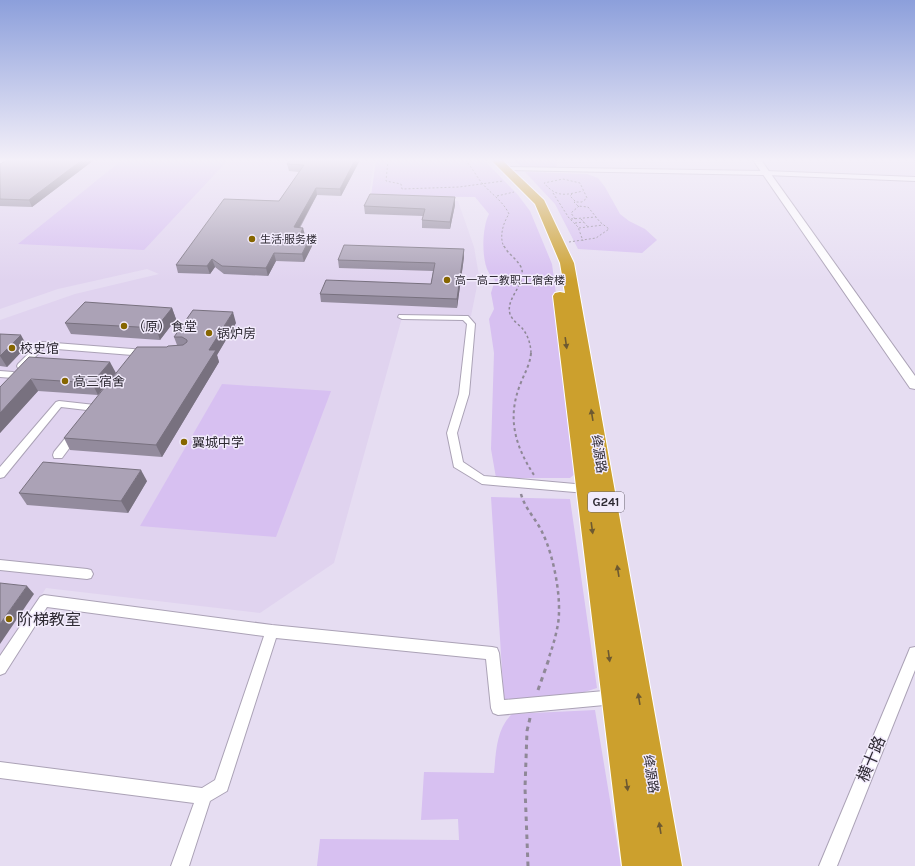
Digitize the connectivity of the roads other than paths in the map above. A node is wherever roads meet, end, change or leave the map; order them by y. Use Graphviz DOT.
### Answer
graph roads {
  1 [pos="526,200"];
  2 [pos="536,200"];
  3 [pos="785,200"];
  4 [pos="402,317"];
  5 [pos="154,352"];
  6 [pos="138,353"];
  7 [pos="129,364"];
  8 [pos="0,374"];
  9 [pos="13,375"];
  10 [pos="4,383"];
  11 [pos="915,385"];
  12 [pos="58,455"];
  13 [pos="0,474"];
  14 [pos="586,489"];
  15 [pos="0,565"];
  16 [pos="87,574"];
  17 [pos="272,631"];
  18 [pos="915,653"];
  19 [pos="0,668"];
  20 [pos="615,697"];
  21 [pos="0,770"];
  22 [pos="204,796"];
  23 [pos="180,866"];
  24 [pos="638,866"];
  25 [pos="666,866"];
  26 [pos="828,866"];
  1 -- 14 [label="highway, 绛源路 / G241, one-way"];
  25 -- 2 [label="highway, 绛源路 / G241, one-way"];
  3 -- 11 [label="street"];
  4 -- 14 [label="street"];
  5 -- 6 [label="street"];
  6 -- 7 [label="street"];
  6 -- 9 [label="street"];
  8 -- 9 [label="street"];
  9 -- 10 [label="street"];
  12 -- 13 [label="street"];
  14 -- 20 [label="highway, 绛源路 / G241, one-way"];
  15 -- 16 [label="street"];
  17 -- 19 [label="street"];
  17 -- 20 [label="street"];
  17 -- 22 [label="street"];
  18 -- 26 [label="street, 横十路"];
  20 -- 24 [label="highway, 绛源路 / G241, one-way"];
  21 -- 22 [label="street"];
  22 -- 23 [label="street"];
}
